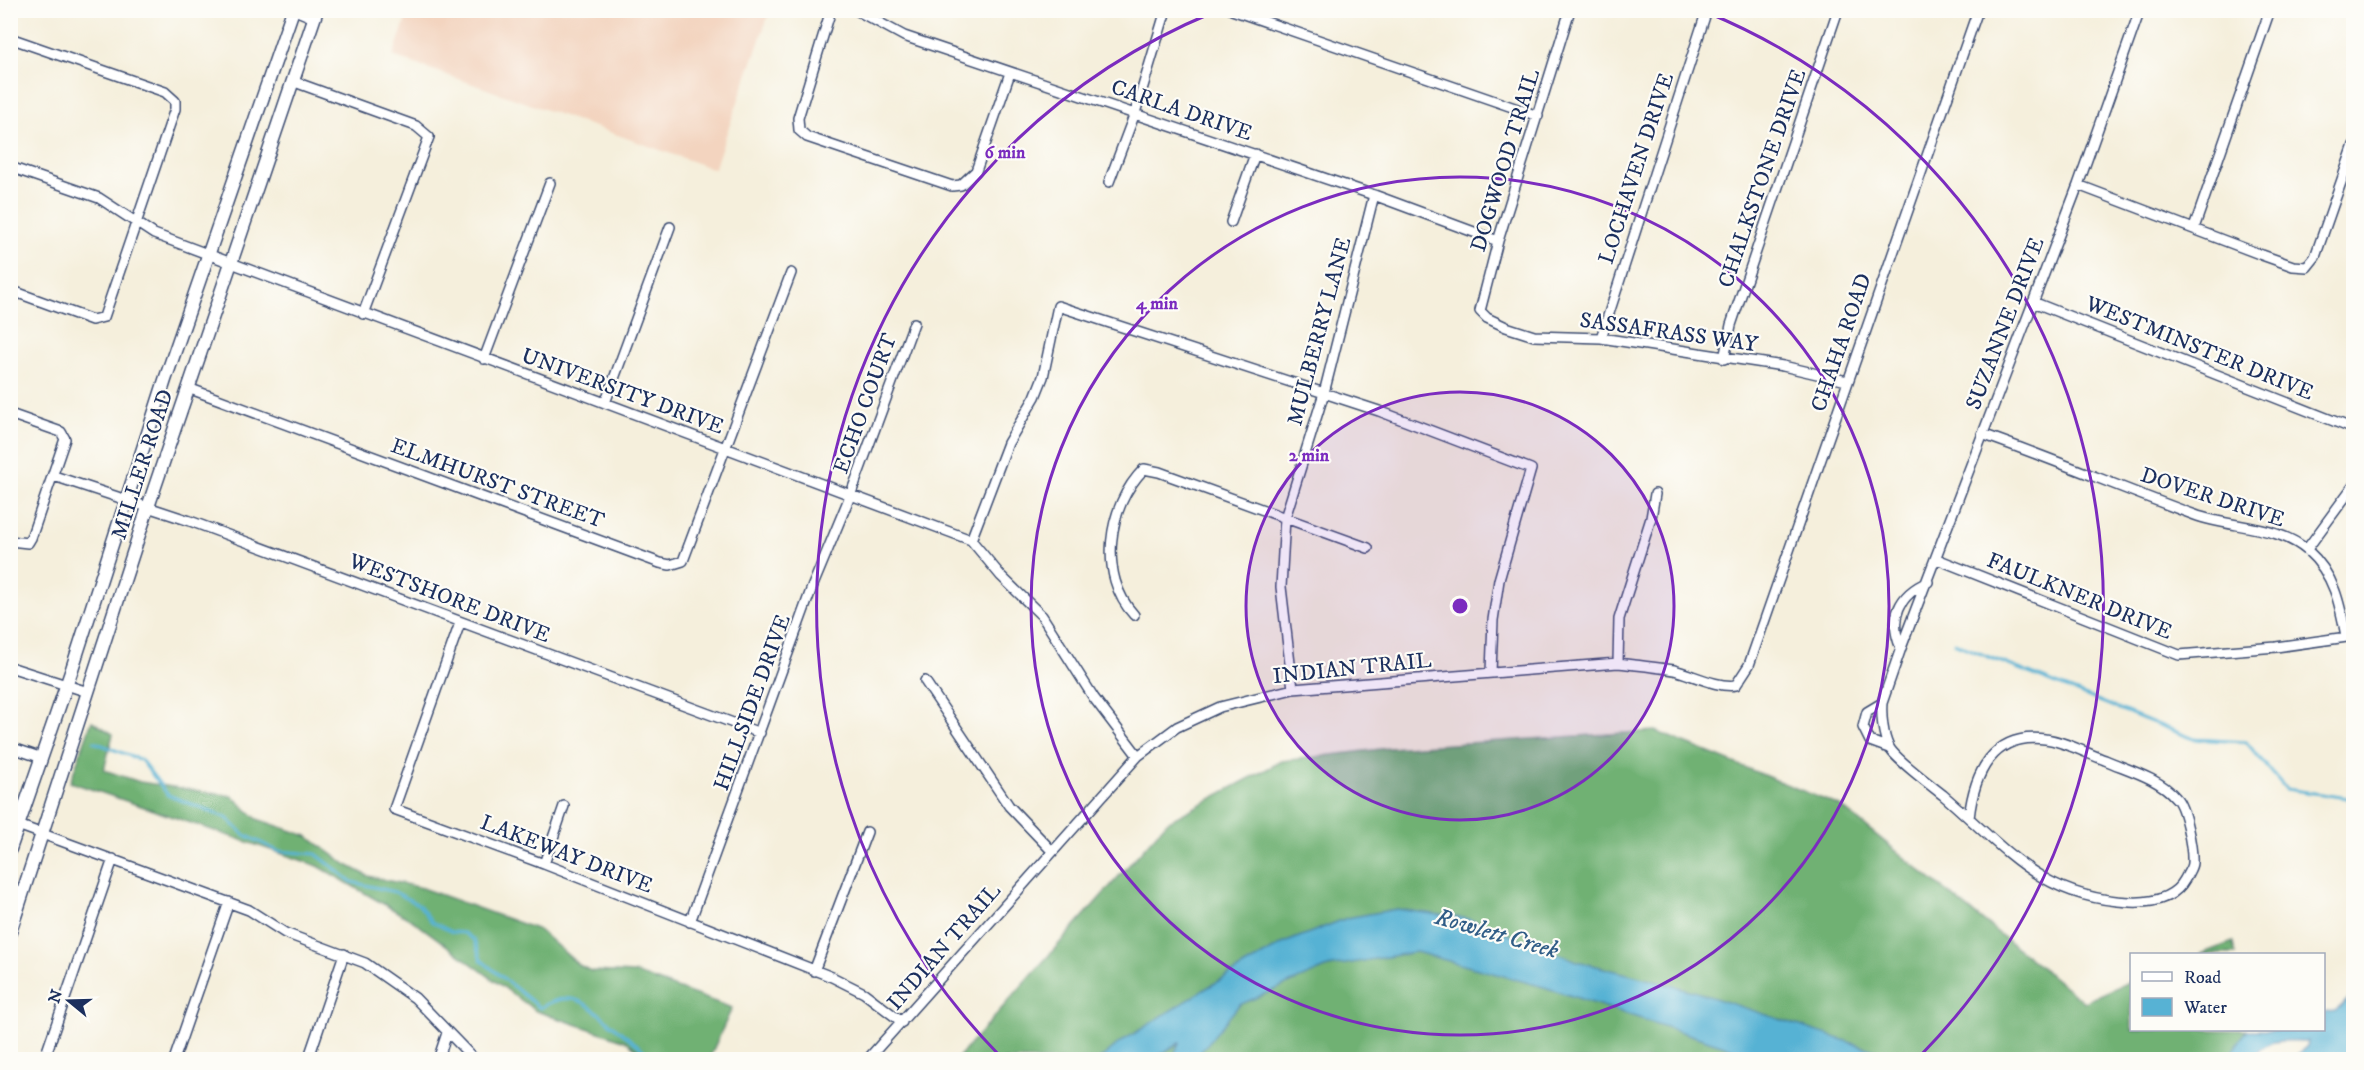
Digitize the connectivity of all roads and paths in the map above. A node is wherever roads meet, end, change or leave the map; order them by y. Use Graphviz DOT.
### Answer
graph roads {
  1 [pos="294,10"];
  2 [pos="831,10"];
  3 [pos="856,10"];
  4 [pos="1166,10"];
  5 [pos="1232,10"];
  6 [pos="1570,10"];
  7 [pos="1707,10"];
  8 [pos="1839,10"];
  9 [pos="1978,10"];
  10 [pos="2140,10"];
  11 [pos="2270,10"];
  12 [pos="316,14"];
  13 [pos="10,38"];
  14 [pos="1010,73"];
  15 [pos="292,81"];
  16 [pos="1135,113"];
  17 [pos="1538,116"];
  18 [pos="2354,145"];
  19 [pos="1255,154"];
  20 [pos="10,167"];
  21 [pos="1109,182"];
  22 [pos="550,183"];
  23 [pos="2078,185"];
  24 [pos="1374,195"];
  25 [pos="1231,222"];
  26 [pos="137,225"];
  27 [pos="670,227"];
  28 [pos="2194,228"];
  29 [pos="1498,241"];
  30 [pos="208,254"];
  31 [pos="231,262"];
  32 [pos="791,273"];
  33 [pos="10,290"];
  34 [pos="2033,302"];
  35 [pos="363,314"];
  36 [pos="1487,318"];
  37 [pos="914,323"];
  38 [pos="1601,338"];
  39 [pos="1724,358"];
  40 [pos="484,359"];
  41 [pos="1847,381"];
  42 [pos="188,388"];
  43 [pos="1324,393"];
  44 [pos="605,403"];
  45 [pos="10,414"];
  46 [pos="2354,429"];
  47 [pos="1982,434"];
  48 [pos="725,449"];
  49 [pos="54,476"];
  50 [pos="2354,485"];
  51 [pos="1655,494"];
  52 [pos="850,496"];
  53 [pos="126,499"];
  54 [pos="148,507"];
  55 [pos="1285,518"];
  56 [pos="970,540"];
  57 [pos="10,541"];
  58 [pos="1368,548"];
  59 [pos="2307,549"];
  60 [pos="1937,559"];
  61 [pos="1928,582"];
  62 [pos="97,592"];
  63 [pos="119,597"];
  64 [pos="1134,615"];
  65 [pos="460,623"];
  66 [pos="2350,636"];
  67 [pos="1901,648"];
  68 [pos="1618,663"];
  69 [pos="10,667"];
  70 [pos="1491,672"];
  71 [pos="69,679"];
  72 [pos="92,680"];
  73 [pos="925,681"];
  74 [pos="1736,685"];
  75 [pos="1293,689"];
  76 [pos="88,692"];
  77 [pos="1882,703"];
  78 [pos="760,734"];
  79 [pos="10,747"];
  80 [pos="1888,747"];
  81 [pos="1138,756"];
  82 [pos="42,758"];
  83 [pos="564,806"];
  84 [pos="1969,818"];
  85 [pos="18,825"];
  86 [pos="867,832"];
  87 [pos="42,834"];
  88 [pos="10,849"];
  89 [pos="1052,851"];
  90 [pos="113,860"];
  91 [pos="544,864"];
  92 [pos="229,902"];
  93 [pos="690,922"];
  94 [pos="10,932"];
  95 [pos="344,954"];
  96 [pos="814,971"];
  97 [pos="902,1022"];
  98 [pos="447,1033"];
  99 [pos="44,1059"];
  100 [pos="174,1059"];
  101 [pos="308,1059"];
  102 [pos="438,1059"];
  103 [pos="475,1059"];
  104 [pos="867,1059"];
  1 -- 12 [label="street"];
  1 -- 30 [label="main road, MILLER ROAD"];
  2 -- 14 [label="street"];
  3 -- 14 [label="street, CARLA DRIVE"];
  4 -- 16 [label="street"];
  5 -- 17 [label="street"];
  6 -- 17 [label="street, DOGWOOD TRAIL"];
  7 -- 38 [label="street, LOCHAVEN DRIVE"];
  8 -- 39 [label="street, CHALKSTONE DRIVE"];
  9 -- 41 [label="street, CHAHA ROAD"];
  10 -- 23 [label="street, SUZANNE DRIVE"];
  11 -- 28 [label="street"];
  12 -- 15 [label="main road, MILLER ROAD"];
  13 -- 26 [label="street"];
  14 -- 16 [label="street, CARLA DRIVE"];
  15 -- 31 [label="main road, MILLER ROAD"];
  15 -- 35 [label="street"];
  16 -- 19 [label="street, CARLA DRIVE"];
  16 -- 21 [label="street"];
  17 -- 29 [label="street, DOGWOOD TRAIL"];
  18 -- 28 [label="street"];
  19 -- 24 [label="street, CARLA DRIVE"];
  19 -- 25 [label="street"];
  20 -- 26 [label="street, UNIVERSITY DRIVE"];
  22 -- 40 [label="street"];
  23 -- 28 [label="street"];
  23 -- 34 [label="street, SUZANNE DRIVE"];
  24 -- 29 [label="street, CARLA DRIVE"];
  24 -- 43 [label="street, MULBERRY LANE"];
  26 -- 30 [label="street, UNIVERSITY DRIVE"];
  26 -- 33 [label="street"];
  27 -- 44 [label="street"];
  29 -- 36 [label="street, DOGWOOD TRAIL"];
  30 -- 31 [label="street, UNIVERSITY DRIVE"];
  30 -- 53 [label="main road, MILLER ROAD"];
  31 -- 35 [label="street, UNIVERSITY DRIVE"];
  31 -- 42 [label="main road, MILLER ROAD"];
  32 -- 48 [label="street"];
  34 -- 46 [label="street, WESTMINSTER DRIVE"];
  34 -- 47 [label="street, SUZANNE DRIVE"];
  35 -- 40 [label="street, UNIVERSITY DRIVE"];
  36 -- 38 [label="street, SASSAFRASS WAY"];
  37 -- 52 [label="street, ECHO COURT"];
  38 -- 39 [label="street, SASSAFRASS WAY"];
  39 -- 41 [label="street, SASSAFRASS WAY"];
  40 -- 44 [label="street, UNIVERSITY DRIVE"];
  41 -- 74 [label="street, CHAHA ROAD"];
  42 -- 48 [label="street, ELMHURST STREET"];
  42 -- 54 [label="main road, MILLER ROAD"];
  43 -- 55 [label="street, MULBERRY LANE"];
  43 -- 56 [label="street"];
  43 -- 70 [label="street"];
  44 -- 48 [label="street, UNIVERSITY DRIVE"];
  45 -- 49 [label="street"];
  47 -- 59 [label="street, DOVER DRIVE"];
  47 -- 60 [label="street, SUZANNE DRIVE"];
  48 -- 52 [label="street, UNIVERSITY DRIVE"];
  49 -- 53 [label="street, WESTSHORE DRIVE"];
  49 -- 57 [label="street"];
  50 -- 59 [label="street"];
  51 -- 68 [label="street"];
  52 -- 56 [label="street, UNIVERSITY DRIVE"];
  52 -- 78 [label="street, HILLSIDE DRIVE"];
  53 -- 54 [label="street, WESTSHORE DRIVE"];
  53 -- 62 [label="main road, MILLER ROAD"];
  54 -- 63 [label="main road, MILLER ROAD"];
  54 -- 65 [label="street, WESTSHORE DRIVE"];
  55 -- 58 [label="street"];
  55 -- 64 [label="street"];
  55 -- 75 [label="street, MULBERRY LANE"];
  56 -- 81 [label="street, UNIVERSITY DRIVE"];
  59 -- 66 [label="street, DOVER DRIVE"];
  60 -- 61 [label="street, SUZANNE DRIVE"];
  60 -- 66 [label="street, FAULKNER DRIVE"];
  61 -- 67 [label="street, SUZANNE DRIVE"];
  61 -- 67 [label="street"];
  62 -- 63 [label="main road"];
  62 -- 71 [label="main road, MILLER ROAD"];
  63 -- 72 [label="main road, MILLER ROAD"];
  65 -- 78 [label="street, WESTSHORE DRIVE"];
  65 -- 91 [label="street, LAKEWAY DRIVE"];
  67 -- 77 [label="street, SUZANNE DRIVE"];
  68 -- 70 [label="street, INDIAN TRAIL"];
  68 -- 74 [label="street, INDIAN TRAIL"];
  69 -- 71 [label="street"];
  70 -- 75 [label="street, INDIAN TRAIL"];
  71 -- 72 [label="main road"];
  71 -- 76 [label="street"];
  71 -- 82 [label="main road, MILLER ROAD"];
  72 -- 76 [label="main road, MILLER ROAD"];
  73 -- 89 [label="street"];
  75 -- 81 [label="street, INDIAN TRAIL"];
  76 -- 87 [label="main road, MILLER ROAD"];
  77 -- 80 [label="street"];
  77 -- 80 [label="street"];
  78 -- 93 [label="street, HILLSIDE DRIVE"];
  79 -- 82 [label="street"];
  80 -- 84 [label="street"];
  81 -- 89 [label="street, INDIAN TRAIL"];
  82 -- 85 [label="main road, MILLER ROAD"];
  83 -- 91 [label="street"];
  84 -- 84 [label="street"];
  85 -- 87 [label="street"];
  85 -- 88 [label="main road, MILLER ROAD"];
  86 -- 96 [label="street"];
  87 -- 90 [label="street"];
  87 -- 94 [label="main road, MILLER ROAD"];
  89 -- 97 [label="street, INDIAN TRAIL"];
  90 -- 92 [label="street"];
  90 -- 99 [label="street"];
  91 -- 93 [label="street, LAKEWAY DRIVE"];
  92 -- 95 [label="street"];
  92 -- 100 [label="street"];
  93 -- 96 [label="street, LAKEWAY DRIVE"];
  95 -- 98 [label="street"];
  95 -- 101 [label="street"];
  96 -- 97 [label="street, LAKEWAY DRIVE"];
  97 -- 104 [label="street, INDIAN TRAIL"];
  98 -- 102 [label="street"];
  98 -- 103 [label="street"];
}
